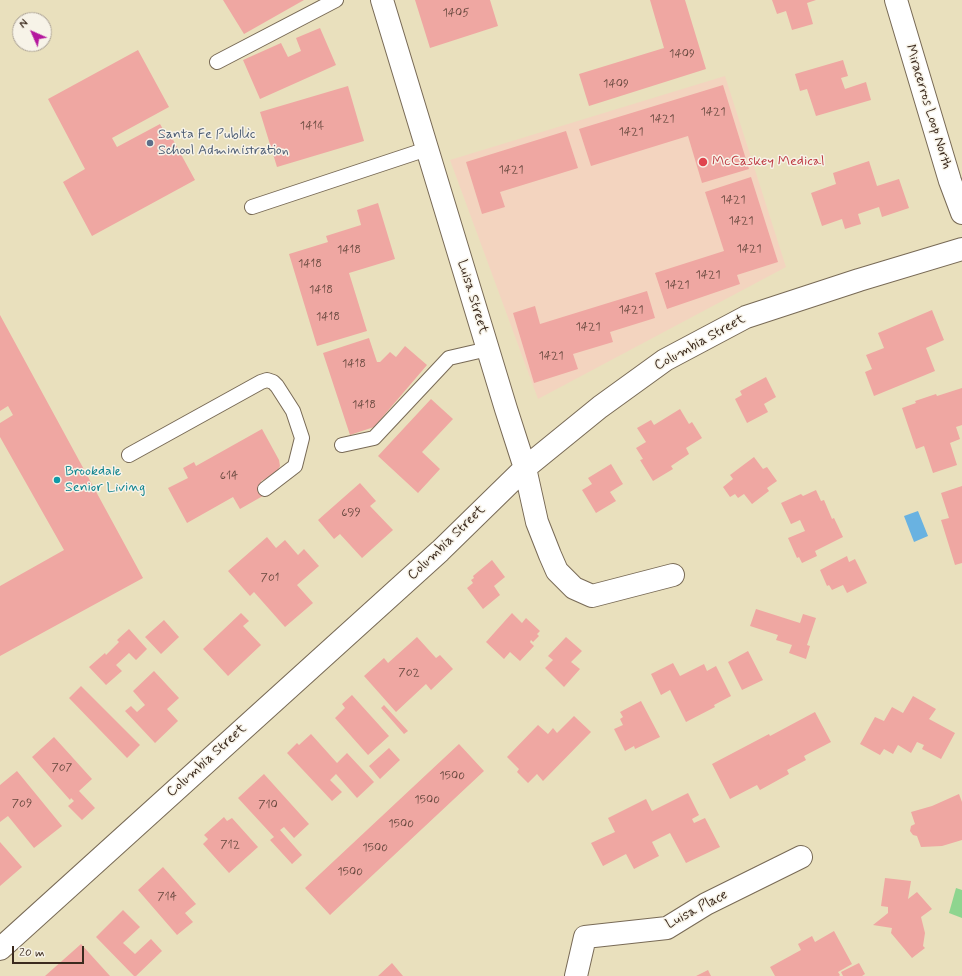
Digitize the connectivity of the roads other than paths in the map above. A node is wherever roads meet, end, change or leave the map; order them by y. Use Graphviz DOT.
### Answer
graph roads {
  1 [pos="336,0"];
  2 [pos="382,0"];
  3 [pos="896,0"];
  4 [pos="217,62"];
  5 [pos="427,149"];
  6 [pos="252,207"];
  7 [pos="962,213"];
  8 [pos="962,249"];
  9 [pos="488,349"];
  10 [pos="342,445"];
  11 [pos="129,455"];
  12 [pos="525,468"];
  13 [pos="265,489"];
  14 [pos="673,575"];
  15 [pos="801,857"];
  16 [pos="0,949"];
  17 [pos="576,976"];
  1 -- 4 [label="lane"];
  2 -- 5 [label="street, Luisa Street"];
  3 -- 7 [label="street, Miracerros Loop North"];
  5 -- 6 [label="lane"];
  5 -- 9 [label="street, Luisa Street"];
  8 -- 12 [label="street, Columbia Street"];
  9 -- 10 [label="lane"];
  9 -- 12 [label="street, Luisa Street"];
  11 -- 13 [label="lane"];
  12 -- 14 [label="street, Luisa Street"];
  12 -- 16 [label="street, Columbia Street"];
  15 -- 17 [label="street, Luisa Place"];
}
